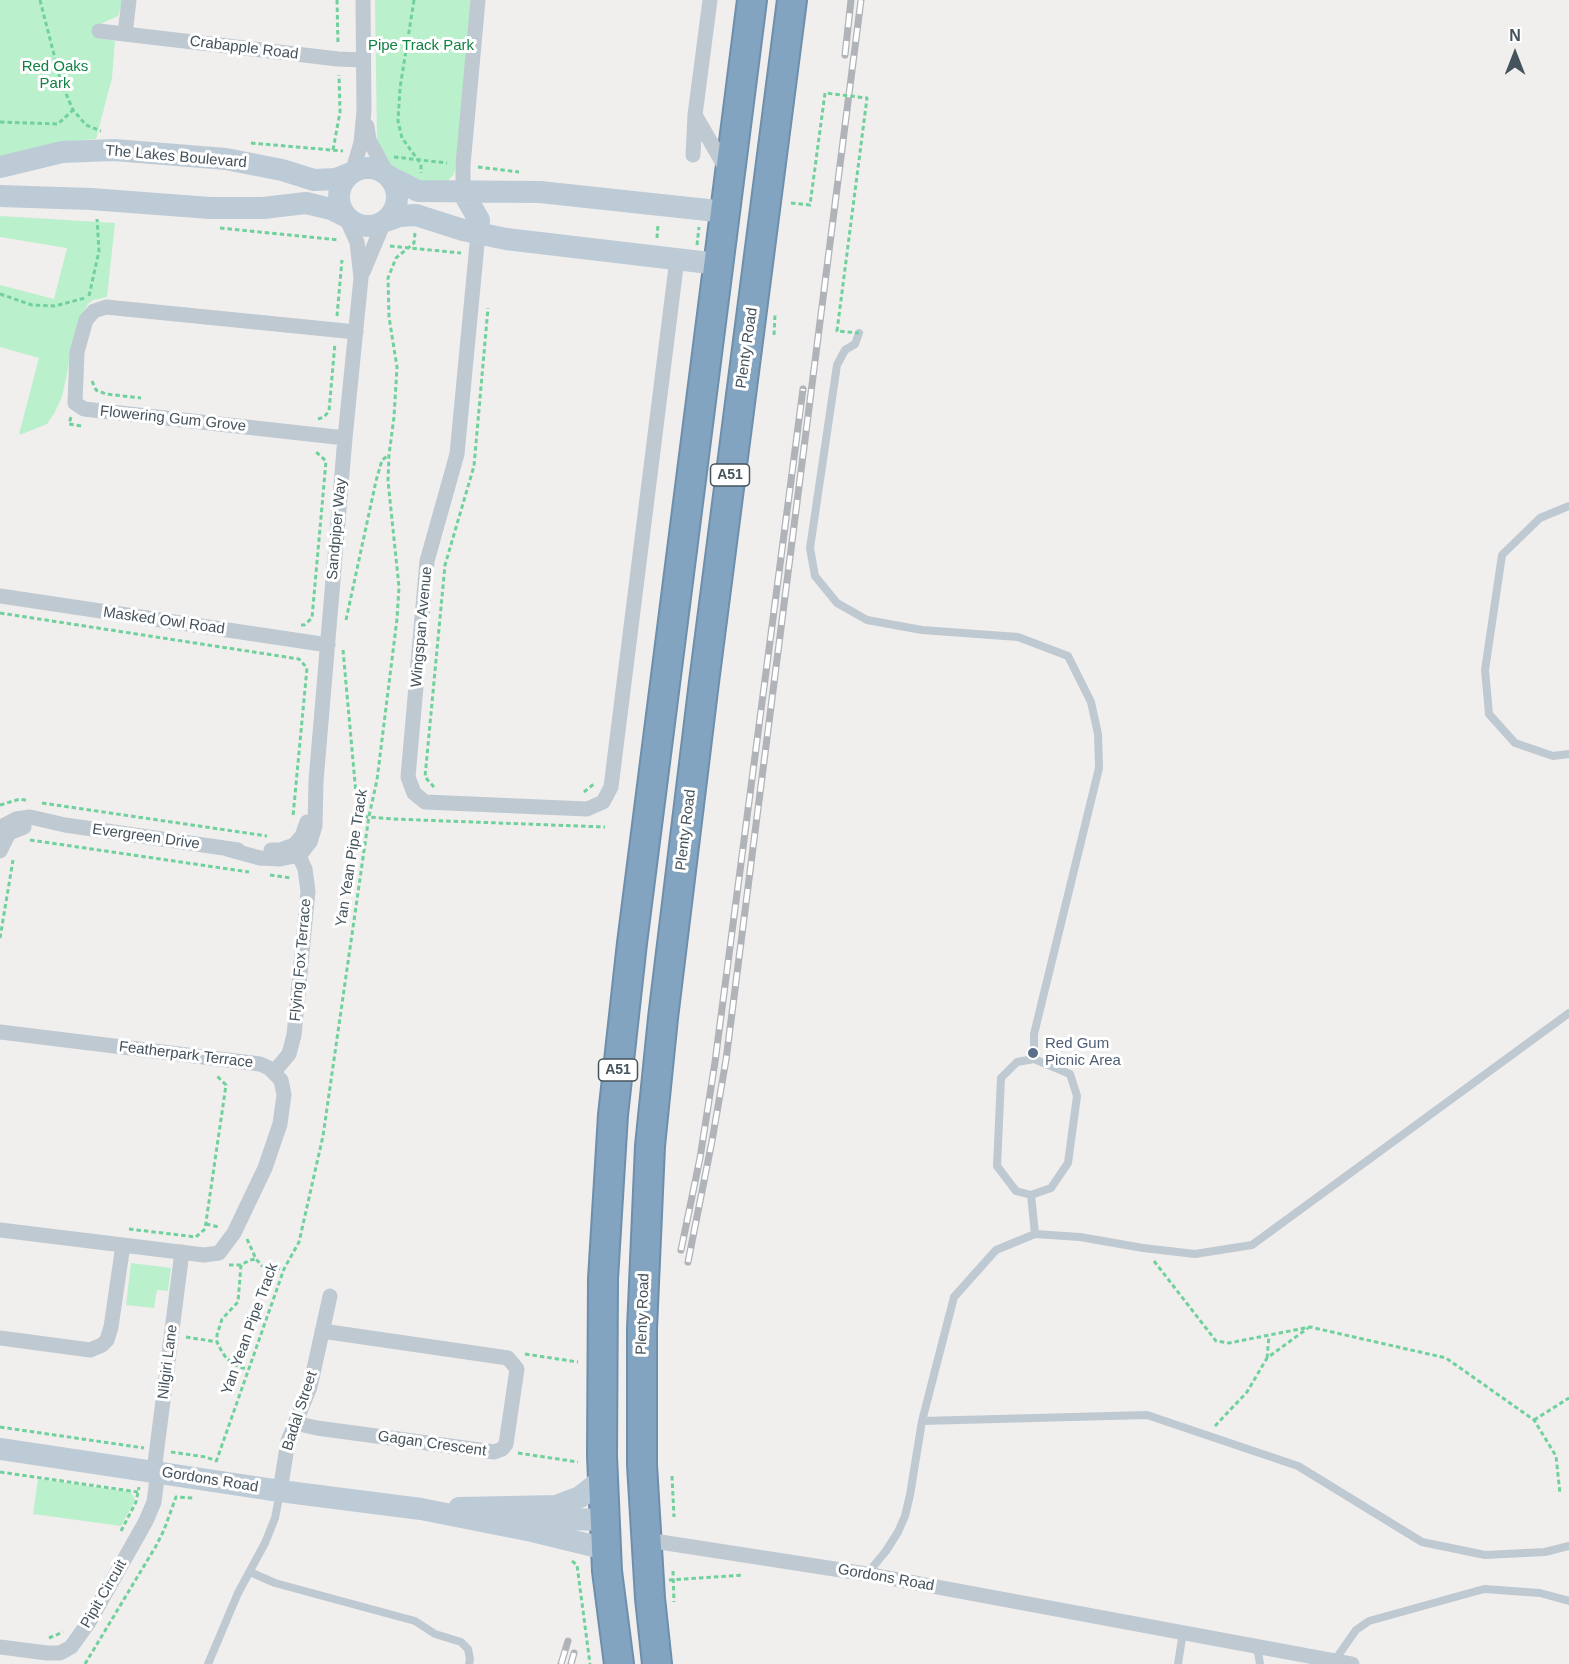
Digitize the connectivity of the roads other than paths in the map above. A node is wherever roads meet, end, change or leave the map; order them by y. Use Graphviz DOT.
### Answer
graph roads {
  1 [pos="129,0"];
  2 [pos="363,0"];
  3 [pos="478,0"];
  4 [pos="710,0"];
  5 [pos="752,0"];
  6 [pos="792,0"];
  7 [pos="99,32"];
  8 [pos="125,34"];
  9 [pos="363,60"];
  10 [pos="364,111"];
  11 [pos="695,115"];
  12 [pos="693,155"];
  13 [pos="38,158"];
  14 [pos="354,166"];
  15 [pos="0,167"];
  16 [pos="729,175"];
  17 [pos="388,176"];
  18 [pos="463,192"];
  19 [pos="0,196"];
  20 [pos="61,198"];
  21 [pos="726,212"];
  22 [pos="345,217"];
  23 [pos="765,218"];
  24 [pos="385,221"];
  25 [pos="478,234"];
  26 [pos="666,257"];
  27 [pos="718,264"];
  28 [pos="758,268"];
  29 [pos="361,278"];
  30 [pos="356,332"];
  31 [pos="859,333"];
  32 [pos="345,438"];
  33 [pos="1569,506"];
  34 [pos="0,596"];
  35 [pos="335,643"];
  36 [pos="1569,754"];
  37 [pos="4,829"];
  38 [pos="297,850"];
  39 [pos="8,851"];
  40 [pos="1569,1013"];
  41 [pos="0,1032"];
  42 [pos="1034,1059"];
  43 [pos="274,1072"];
  44 [pos="1031,1195"];
  45 [pos="0,1230"];
  46 [pos="1035,1234"];
  47 [pos="123,1245"];
  48 [pos="182,1252"];
  49 [pos="330,1296"];
  50 [pos="322,1331"];
  51 [pos="0,1338"];
  52 [pos="921,1421"];
  53 [pos="295,1423"];
  54 [pos="0,1449"];
  55 [pos="151,1470"];
  56 [pos="603,1479"];
  57 [pos="280,1491"];
  58 [pos="430,1509"];
  59 [pos="605,1520"];
  60 [pos="647,1540"];
  61 [pos="1569,1546"];
  62 [pos="606,1549"];
  63 [pos="250,1572"];
  64 [pos="867,1574"];
  65 [pos="1569,1601"];
  66 [pos="1183,1632"];
  67 [pos="1257,1646"];
  68 [pos="0,1647"];
  69 [pos="1335,1660"];
  70 [pos="208,1664"];
  71 [pos="469,1664"];
  72 [pos="619,1664"];
  73 [pos="657,1664"];
  74 [pos="1178,1664"];
  75 [pos="1260,1664"];
  76 [pos="1352,1664"];
  1 -- 8 [label="street"];
  2 -- 9 [label="street"];
  3 -- 18 [label="street"];
  4 -- 11 [label="street"];
  5 -- 16 [label="highway, A51"];
  6 -- 23 [label="highway, Plenty Road / A51"];
  7 -- 8 [label="street, Crabapple Road"];
  8 -- 9 [label="street, Crabapple Road"];
  9 -- 10 [label="street"];
  10 -- 14 [label="street"];
  10 -- 17 [label="street"];
  11 -- 12 [label="street"];
  11 -- 16 [label="street"];
  13 -- 14 [label="street, The Lakes Boulevard"];
  13 -- 15 [label="street, The Lakes Boulevard"];
  13 -- 20 [label="street"];
  14 -- 17 [label="street"];
  14 -- 22 [label="street"];
  16 -- 21 [label="highway, A51"];
  17 -- 18 [label="street"];
  17 -- 24 [label="street"];
  18 -- 21 [label="street"];
  18 -- 25 [label="street"];
  19 -- 20 [label="street"];
  20 -- 22 [label="street"];
  21 -- 23 [label="highway"];
  21 -- 27 [label="highway, A51"];
  22 -- 24 [label="street"];
  22 -- 29 [label="street, Sandpiper Way"];
  23 -- 28 [label="highway, Plenty Road / A51"];
  24 -- 25 [label="street"];
  24 -- 29 [label="street, Sandpiper Way"];
  25 -- 26 [label="street"];
  25 -- 26 [label="street, Wingspan Avenue"];
  26 -- 27 [label="street"];
  27 -- 28 [label="highway"];
  27 -- 56 [label="highway, A51"];
  28 -- 60 [label="highway, Plenty Road / A51"];
  29 -- 30 [label="street, Sandpiper Way"];
  30 -- 32 [label="street, Sandpiper Way"];
  30 -- 32 [label="street, Flowering Gum Grove"];
  31 -- 42 [label="lane"];
  32 -- 35 [label="street, Sandpiper Way"];
  33 -- 36 [label="lane"];
  34 -- 35 [label="street, Masked Owl Road"];
  35 -- 38 [label="street, Sandpiper Way"];
  37 -- 38 [label="street, Evergreen Drive"];
  37 -- 39 [label="street"];
  38 -- 43 [label="street, Flying Fox Terrace"];
  40 -- 46 [label="lane"];
  41 -- 43 [label="street, Featherpark Terrace"];
  42 -- 44 [label="lane"];
  42 -- 44 [label="lane"];
  43 -- 48 [label="street, Featherpark Terrace"];
  44 -- 46 [label="lane"];
  45 -- 47 [label="street, Featherpark Terrace"];
  46 -- 52 [label="lane"];
  47 -- 48 [label="street, Featherpark Terrace"];
  47 -- 51 [label="street"];
  48 -- 55 [label="street, Nilgiri Lane"];
  49 -- 50 [label="street, Badal Street"];
  50 -- 53 [label="street, Badal Street"];
  50 -- 53 [label="street, Gagan Crescent"];
  52 -- 61 [label="lane"];
  52 -- 64 [label="lane"];
  53 -- 57 [label="street, Badal Street"];
  54 -- 55 [label="street, Gordons Road"];
  55 -- 57 [label="street, Gordons Road"];
  55 -- 68 [label="street, Pipit Circuit"];
  56 -- 58 [label="street"];
  56 -- 59 [label="highway, A51"];
  57 -- 58 [label="street, Gordons Road"];
  57 -- 63 [label="lane"];
  58 -- 59 [label="street, Gordons Road"];
  58 -- 62 [label="street, Gordons Road"];
  59 -- 60 [label="highway"];
  59 -- 62 [label="highway, A51"];
  60 -- 62 [label="highway, Gordons Road"];
  60 -- 64 [label="street, Gordons Road"];
  60 -- 73 [label="highway, Plenty Road / A51"];
  62 -- 72 [label="highway, A51"];
  63 -- 70 [label="lane"];
  63 -- 71 [label="lane"];
  64 -- 66 [label="street, Gordons Road"];
  65 -- 69 [label="lane"];
  66 -- 67 [label="street, Gordons Road"];
  66 -- 74 [label="lane"];
  67 -- 69 [label="street, Gordons Road"];
  67 -- 75 [label="lane"];
  69 -- 76 [label="street, Gordons Road"];
}
